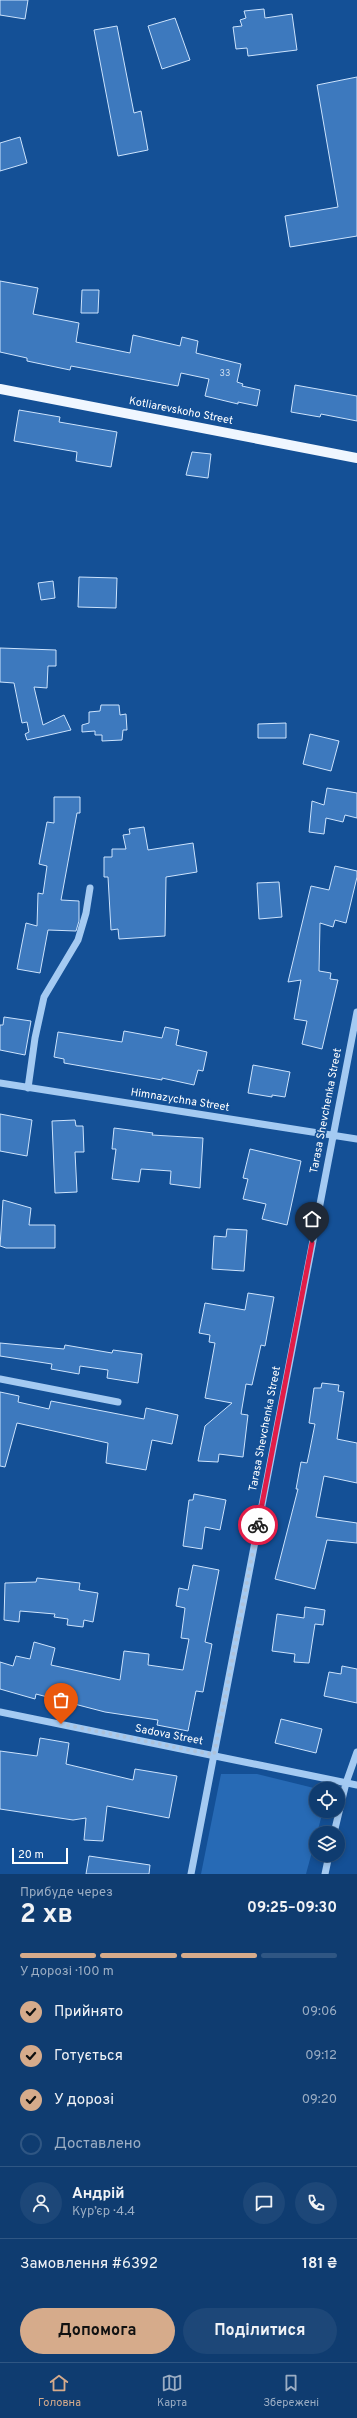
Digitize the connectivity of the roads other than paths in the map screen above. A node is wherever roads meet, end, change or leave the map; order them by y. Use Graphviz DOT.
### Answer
graph roads {
  1 [pos="0,388"];
  2 [pos="357,458"];
  3 [pos="90,888"];
  4 [pos="357,1012"];
  5 [pos="0,1083"];
  6 [pos="28,1088"];
  7 [pos="333,1134"];
  8 [pos="357,1139"];
  9 [pos="0,1379"];
  10 [pos="118,1402"];
  11 [pos="0,1712"];
  12 [pos="357,1752"];
  13 [pos="214,1755"];
  14 [pos="346,1783"];
  15 [pos="357,1785"];
  16 [pos="336,1826"];
  17 [pos="327,1862"];
  18 [pos="191,1874"];
  19 [pos="324,1874"];
  1 -- 2 [label="main road, Kotliarevskoho Street"];
  3 -- 6 [label="street"];
  4 -- 7 [label="street, Tarasa Shevchenka Street"];
  5 -- 6 [label="street, Himnazychna Street"];
  6 -- 7 [label="street, Himnazychna Street"];
  7 -- 8 [label="street, Himnazychna Street"];
  7 -- 13 [label="street, Tarasa Shevchenka Street"];
  9 -- 10 [label="street"];
  11 -- 13 [label="street, Sadova Street"];
  12 -- 14 [label="street"];
  13 -- 14 [label="street, Sadova Street"];
  13 -- 18 [label="street, Tarasa Shevchenka Street"];
  14 -- 15 [label="street, Sadova Street"];
  14 -- 16 [label="street"];
  17 -- 19 [label="street"];
}
